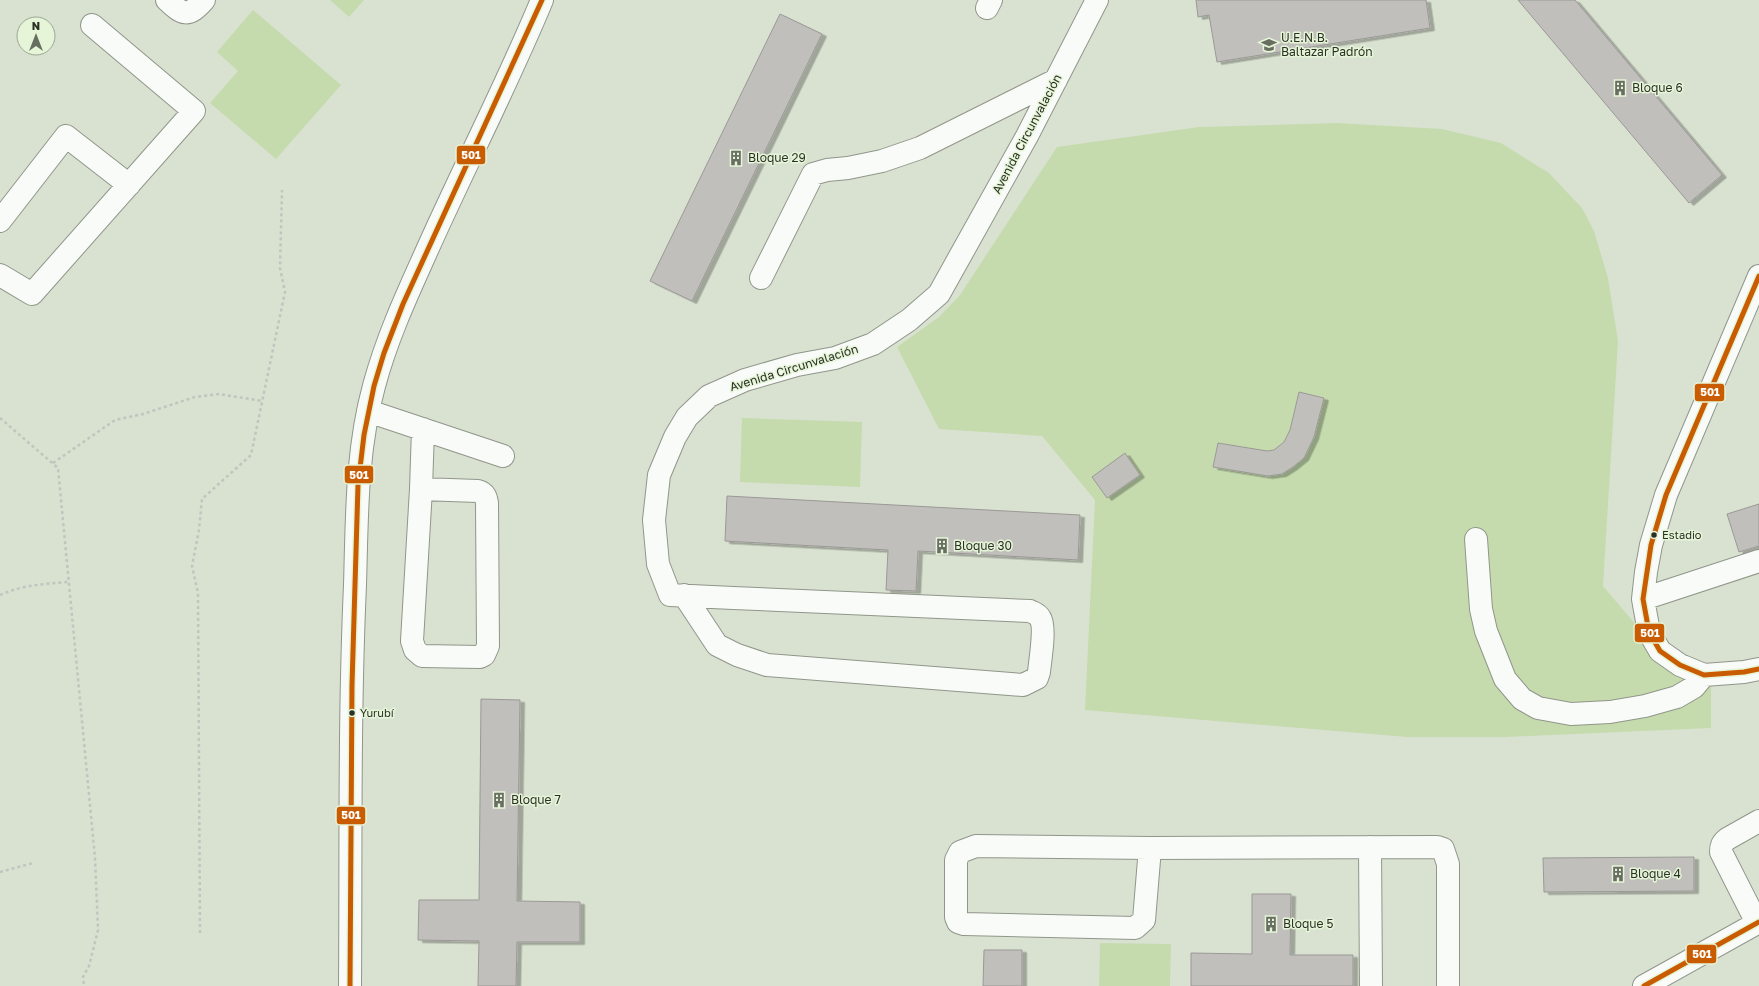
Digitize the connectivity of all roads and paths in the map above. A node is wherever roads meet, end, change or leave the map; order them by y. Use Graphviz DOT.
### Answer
graph roads {
  1 [pos="167,0"];
  2 [pos="204,0"];
  3 [pos="542,0"];
  4 [pos="1097,0"];
  5 [pos="92,24"];
  6 [pos="1056,80"];
  7 [pos="128,185"];
  8 [pos="282,190"];
  9 [pos="0,221"];
  10 [pos="0,275"];
  11 [pos="1759,276"];
  12 [pos="762,278"];
  13 [pos="262,401"];
  14 [pos="368,411"];
  15 [pos="0,418"];
  16 [pos="423,429"];
  17 [pos="503,456"];
  18 [pos="53,463"];
  19 [pos="421,489"];
  20 [pos="1476,539"];
  21 [pos="1759,561"];
  22 [pos="68,582"];
  23 [pos="0,595"];
  24 [pos="677,595"];
  25 [pos="1643,600"];
  26 [pos="1759,669"];
  27 [pos="1704,675"];
  28 [pos="1759,822"];
  29 [pos="1370,847"];
  30 [pos="1150,848"];
  31 [pos="34,863"];
  32 [pos="0,872"];
  33 [pos="1758,922"];
  34 [pos="200,933"];
  35 [pos="84,986"];
  36 [pos="350,986"];
  37 [pos="1371,986"];
  38 [pos="1448,986"];
  39 [pos="1644,986"];
  1 -- 2 [label="street"];
  3 -- 14 [label="street"];
  4 -- 6 [label="street, Avenida Circunvalación"];
  5 -- 7 [label="street"];
  6 -- 12 [label="street"];
  6 -- 24 [label="street, Avenida Circunvalación"];
  7 -- 9 [label="street"];
  7 -- 10 [label="street"];
  8 -- 13 [label="path"];
  11 -- 25 [label="street"];
  13 -- 18 [label="path"];
  13 -- 34 [label="path"];
  14 -- 16 [label="street"];
  14 -- 36 [label="street"];
  15 -- 18 [label="path"];
  16 -- 17 [label="street"];
  16 -- 19 [label="street"];
  18 -- 22 [label="path"];
  19 -- 19 [label="street"];
  20 -- 27 [label="street"];
  21 -- 25 [label="street"];
  22 -- 23 [label="path"];
  22 -- 35 [label="path"];
  24 -- 24 [label="street, Avenida Circunvalación"];
  25 -- 27 [label="street"];
  26 -- 27 [label="street"];
  28 -- 33 [label="street"];
  29 -- 30 [label="street"];
  29 -- 37 [label="street"];
  29 -- 38 [label="street"];
  30 -- 30 [label="street"];
  31 -- 32 [label="path"];
  33 -- 39 [label="street"];
}
